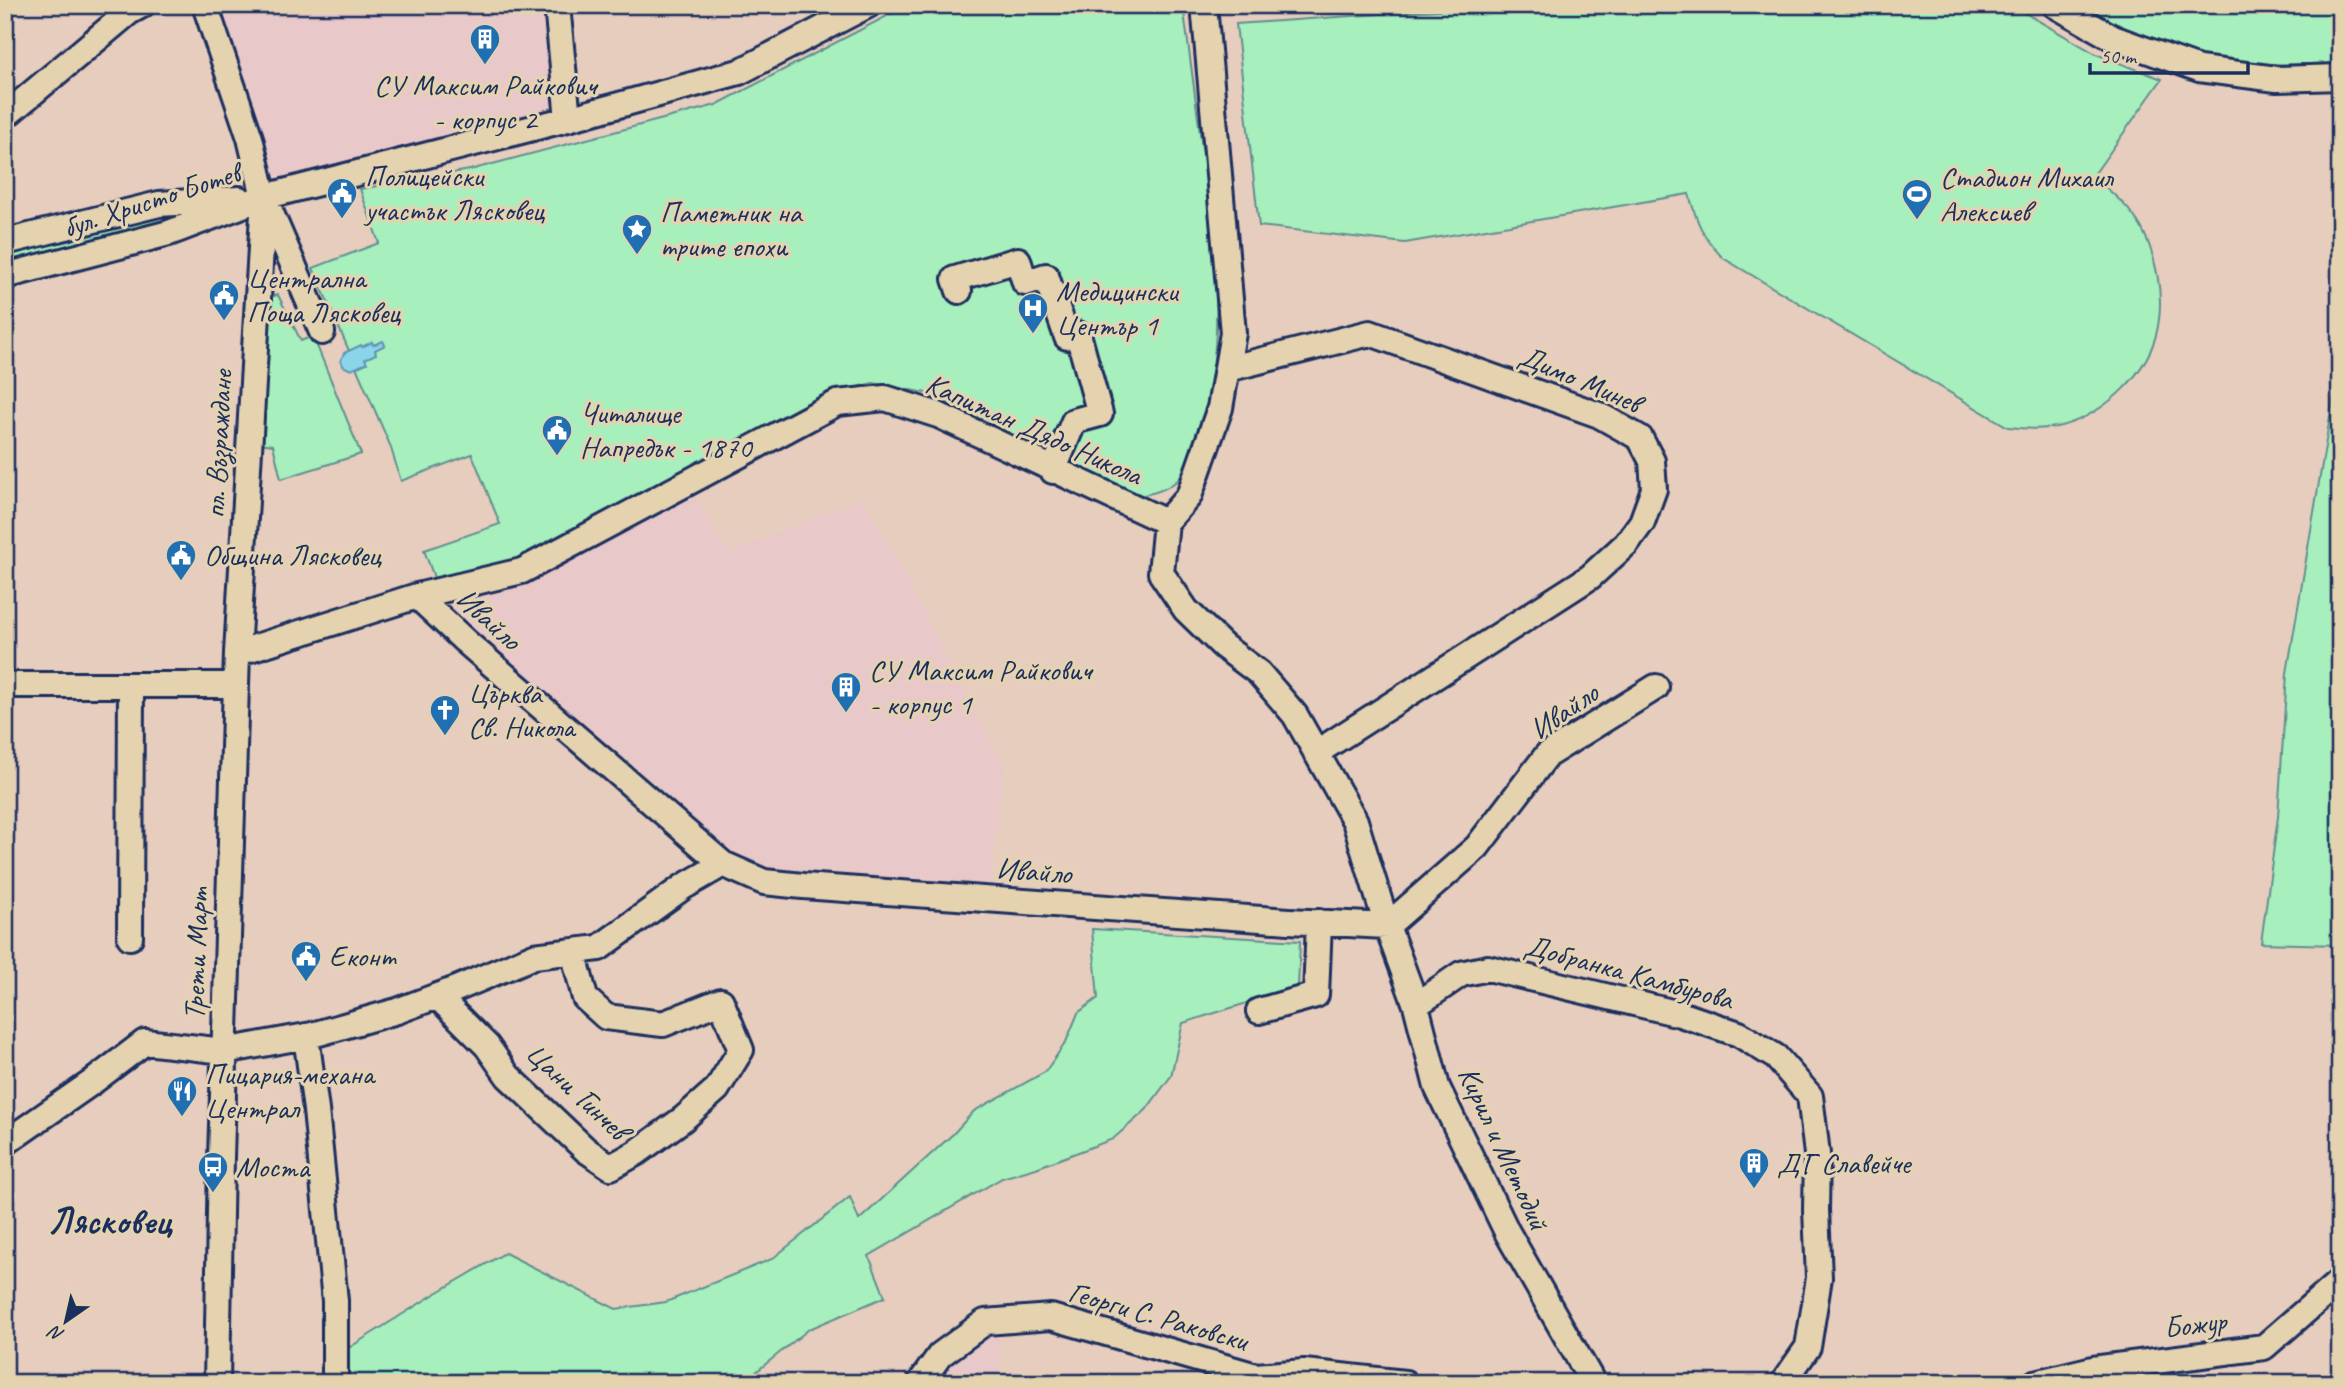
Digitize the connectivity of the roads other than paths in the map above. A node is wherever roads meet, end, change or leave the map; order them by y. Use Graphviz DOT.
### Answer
graph roads {
  1 [pos="205,5"];
  2 [pos="557,5"];
  3 [pos="867,5"];
  4 [pos="1204,5"];
  5 [pos="2055,5"];
  6 [pos="133,7"];
  7 [pos="2340,77"];
  8 [pos="5,116"];
  9 [pos="568,119"];
  10 [pos="264,197"];
  11 [pos="5,242"];
  12 [pos="5,276"];
  13 [pos="959,291"];
  14 [pos="322,332"];
  15 [pos="1227,369"];
  16 [pos="1053,471"];
  17 [pos="1166,522"];
  18 [pos="416,596"];
  19 [pos="237,653"];
  20 [pos="5,685"];
  21 [pos="131,685"];
  22 [pos="236,685"];
  23 [pos="1656,687"];
  24 [pos="1316,753"];
  25 [pos="723,864"];
  26 [pos="1319,922"];
  27 [pos="1387,926"];
  28 [pos="130,937"];
  29 [pos="573,951"];
  30 [pos="437,996"];
  31 [pos="1416,1005"];
  32 [pos="1259,1012"];
  33 [pos="306,1036"];
  34 [pos="225,1051"];
  35 [pos="6,1140"];
  36 [pos="2340,1281"];
  37 [pos="1303,1378"];
  38 [pos="1585,1382"];
  39 [pos="217,1383"];
  40 [pos="335,1383"];
  41 [pos="920,1383"];
  42 [pos="1405,1383"];
  43 [pos="1783,1383"];
  44 [pos="2035,1383"];
  1 -- 10 [label="street"];
  2 -- 9 [label="street"];
  3 -- 9 [label="street"];
  4 -- 15 [label="street, Капитан Дядо Никола"];
  5 -- 7 [label="street"];
  6 -- 8 [label="street"];
  9 -- 10 [label="street"];
  10 -- 11 [label="street, бул. Христо Ботев"];
  10 -- 12 [label="street, бул. Христо Ботев"];
  10 -- 14 [label="street"];
  10 -- 19 [label="street, пл. Възраждане"];
  13 -- 16 [label="street"];
  15 -- 17 [label="street, Капитан Дядо Никола"];
  15 -- 24 [label="street, Димо Минев"];
  16 -- 17 [label="street, Капитан Дядо Никола"];
  16 -- 18 [label="street, Капитан Дядо Никола"];
  17 -- 24 [label="street, Капитан Дядо Никола"];
  18 -- 19 [label="street"];
  18 -- 25 [label="street, Ивайло"];
  19 -- 22 [label="street, Трети Март"];
  20 -- 21 [label="street"];
  21 -- 22 [label="street"];
  21 -- 28 [label="street"];
  22 -- 34 [label="street, Трети Март"];
  23 -- 27 [label="street, Ивайло"];
  24 -- 27 [label="street, Капитан Дядо Никола"];
  25 -- 26 [label="street, Ивайло"];
  25 -- 29 [label="street"];
  26 -- 27 [label="street, Ивайло"];
  26 -- 32 [label="street"];
  27 -- 31 [label="street, Кирил и Методий"];
  29 -- 30 [label="street"];
  29 -- 30 [label="street, Цани Гинчев"];
  30 -- 33 [label="street"];
  31 -- 38 [label="street, Кирил и Методий"];
  31 -- 43 [label="street, Добранка Камбурова"];
  33 -- 34 [label="street"];
  33 -- 40 [label="street"];
  34 -- 35 [label="street"];
  34 -- 39 [label="street, Трети Март"];
  36 -- 44 [label="street, Божур"];
  37 -- 41 [label="street, Георги С. Раковски"];
  37 -- 42 [label="street, Георги С. Раковски"];
}
